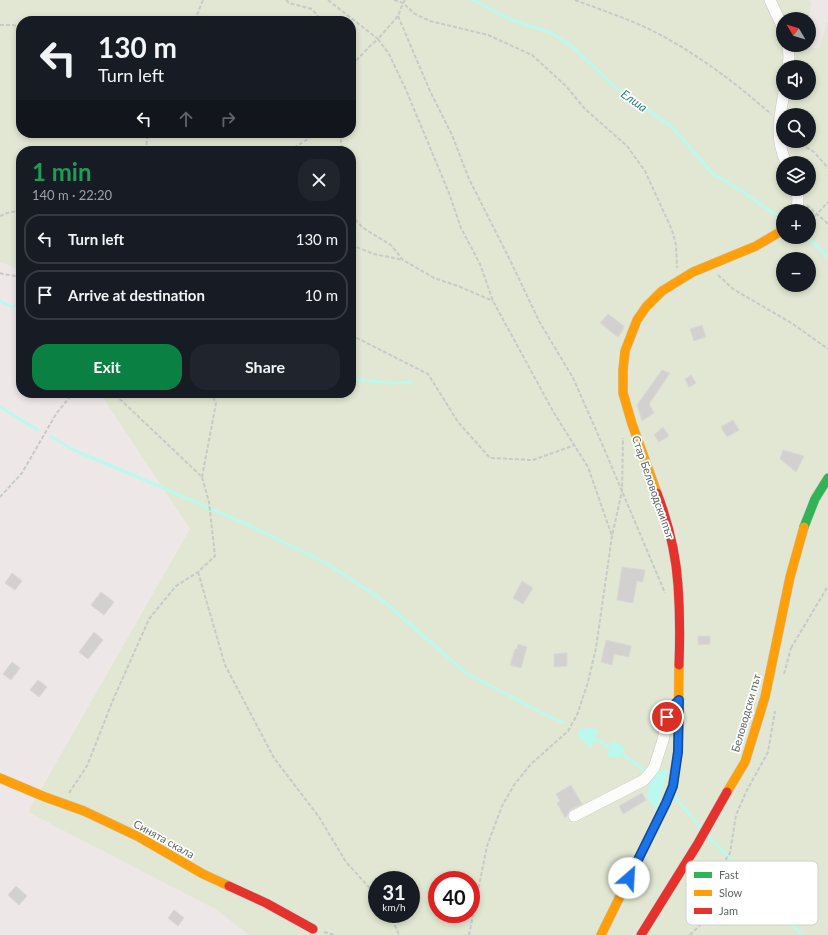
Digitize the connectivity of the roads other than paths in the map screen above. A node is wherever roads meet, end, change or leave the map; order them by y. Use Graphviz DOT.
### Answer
graph roads {
  1 [pos="770,0"];
  2 [pos="776,13"];
  3 [pos="783,100"];
  4 [pos="784,156"];
  5 [pos="776,235"];
  6 [pos="828,478"];
  7 [pos="679,700"];
  8 [pos="0,778"];
  9 [pos="574,816"];
  10 [pos="687,861"];
  11 [pos="686,863"];
  12 [pos="313,929"];
  13 [pos="601,935"];
  14 [pos="641,935"];
  1 -- 2 [label="street"];
  3 -- 4 [label="street"];
  5 -- 7 [label="street, Стар Беловодски път"];
  6 -- 10 [label="street, Беловодски път"];
  7 -- 9 [label="street"];
  7 -- 13 [label="street, Стар Беловодски път"];
  8 -- 12 [label="street, Синята скала"];
  11 -- 14 [label="street, Беловодски път"];
}
